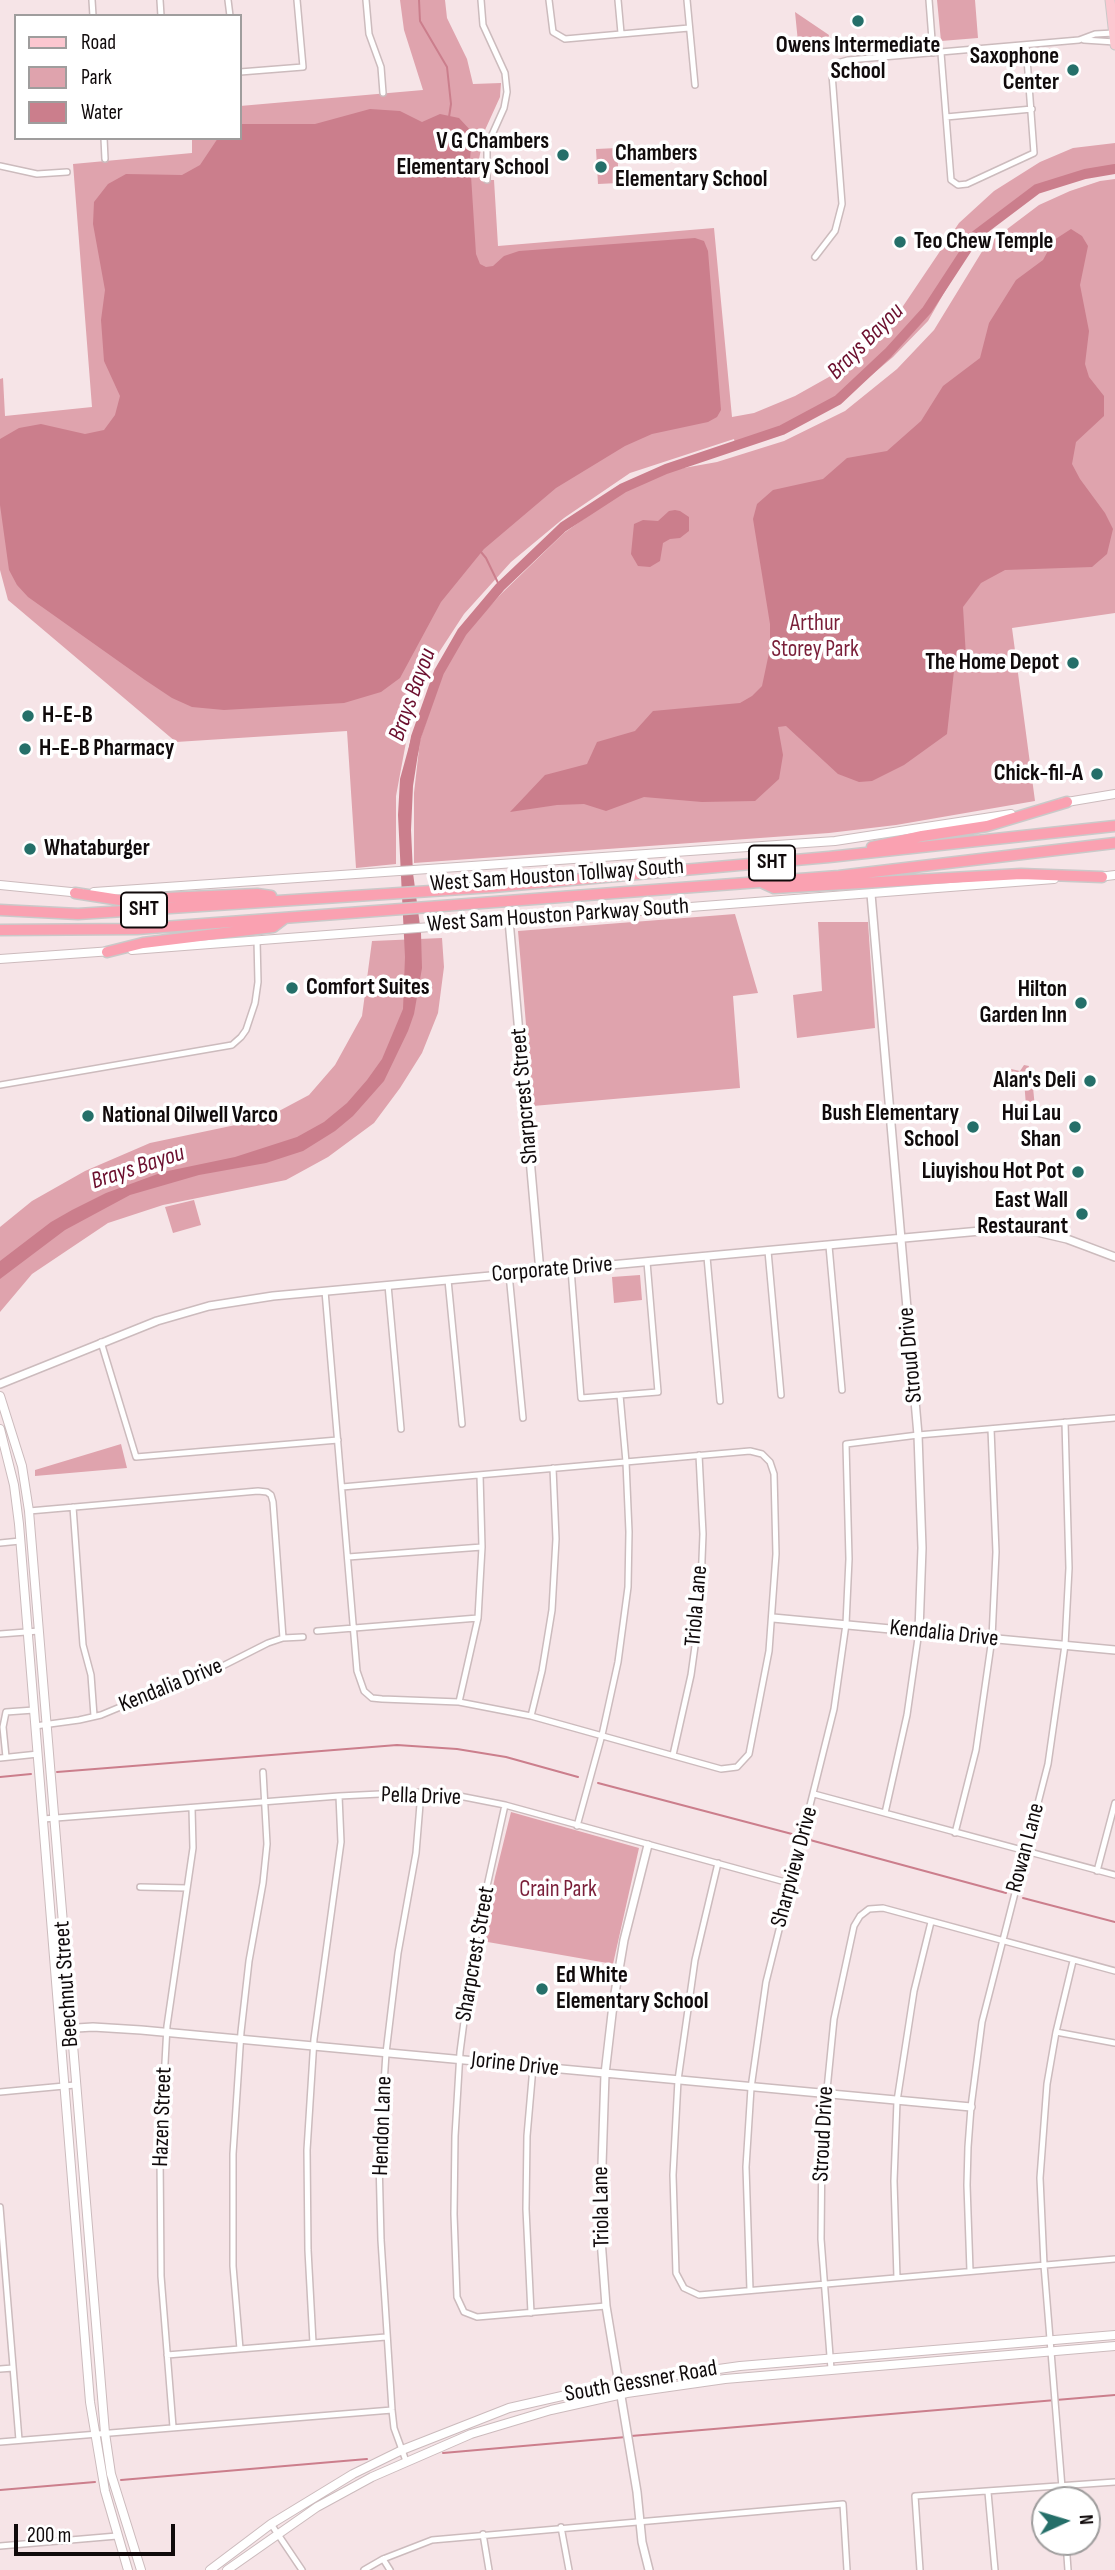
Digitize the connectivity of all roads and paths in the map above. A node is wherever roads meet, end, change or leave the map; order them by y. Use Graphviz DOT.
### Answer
graph roads {
  1 [pos="297,0"];
  2 [pos="366,0"];
  3 [pos="481,0"];
  4 [pos="549,0"];
  5 [pos="618,0"];
  6 [pos="687,0"];
  7 [pos="929,0"];
  8 [pos="1110,0"];
  9 [pos="690,28"];
  10 [pos="621,33"];
  11 [pos="1115,39"];
  12 [pos="1026,45"];
  13 [pos="937,53"];
  14 [pos="242,72"];
  15 [pos="695,85"];
  16 [pos="383,93"];
  17 [pos="1032,109"];
  18 [pos="946,117"];
  19 [pos="104,140"];
  20 [pos="105,159"];
  21 [pos="0,166"];
  22 [pos="67,172"];
  23 [pos="487,180"];
  24 [pos="815,257"];
  25 [pos="1115,794"];
  26 [pos="1067,802"];
  27 [pos="1115,826"];
  28 [pos="1115,842"];
  29 [pos="829,857"];
  30 [pos="1115,875"];
  31 [pos="1102,877"];
  32 [pos="761,881"];
  33 [pos="0,885"];
  34 [pos="75,893"];
  35 [pos="871,894"];
  36 [pos="287,900"];
  37 [pos="0,911"];
  38 [pos="285,918"];
  39 [pos="509,920"];
  40 [pos="0,930"];
  41 [pos="257,940"];
  42 [pos="107,952"];
  43 [pos="0,959"];
  44 [pos="0,1085"];
  45 [pos="900,1239"];
  46 [pos="829,1246"];
  47 [pos="768,1251"];
  48 [pos="707,1257"];
  49 [pos="1115,1257"];
  50 [pos="647,1262"];
  51 [pos="571,1269"];
  52 [pos="540,1272"];
  53 [pos="509,1274"];
  54 [pos="448,1280"];
  55 [pos="388,1285"];
  56 [pos="325,1291"];
  57 [pos="100,1342"];
  58 [pos="0,1384"];
  59 [pos="842,1390"];
  60 [pos="620,1395"];
  61 [pos="781,1395"];
  62 [pos="0,1396"];
  63 [pos="720,1401"];
  64 [pos="523,1418"];
  65 [pos="1115,1418"];
  66 [pos="1065,1422"];
  67 [pos="462,1424"];
  68 [pos="0,1429"];
  69 [pos="401,1429"];
  70 [pos="991,1429"];
  71 [pos="918,1435"];
  72 [pos="338,1440"];
  73 [pos="699,1455"];
  74 [pos="626,1462"];
  75 [pos="22,1466"];
  76 [pos="553,1468"];
  77 [pos="10,1469"];
  78 [pos="480,1475"];
  79 [pos="342,1487"];
  80 [pos="73,1507"];
  81 [pos="29,1511"];
  82 [pos="20,1541"];
  83 [pos="0,1543"];
  84 [pos="482,1547"];
  85 [pos="33,1554"];
  86 [pos="21,1555"];
  87 [pos="348,1557"];
  88 [pos="478,1618"];
  89 [pos="773,1618"];
  90 [pos="846,1624"];
  91 [pos="354,1628"];
  92 [pos="39,1631"];
  93 [pos="317,1631"];
  94 [pos="919,1631"];
  95 [pos="27,1632"];
  96 [pos="0,1634"];
  97 [pos="303,1637"];
  98 [pos="283,1638"];
  99 [pos="992,1638"];
  100 [pos="1065,1645"];
  101 [pos="1115,1650"];
  102 [pos="459,1702"];
  103 [pos="34,1710"];
  104 [pos="94,1716"];
  105 [pos="531,1716"];
  106 [pos="46,1725"];
  107 [pos="35,1726"];
  108 [pos="602,1735"];
  109 [pos="38,1754"];
  110 [pos="673,1755"];
  111 [pos="3,1758"];
  112 [pos="263,1772"];
  113 [pos="421,1792"];
  114 [pos="814,1794"];
  115 [pos="339,1797"];
  116 [pos="266,1802"];
  117 [pos="1115,1803"];
  118 [pos="505,1805"];
  119 [pos="192,1808"];
  120 [pos="885,1813"];
  121 [pos="43,1819"];
  122 [pos="54,1819"];
  123 [pos="576,1826"];
  124 [pos="955,1833"];
  125 [pos="648,1845"];
  126 [pos="1026,1852"];
  127 [pos="718,1863"];
  128 [pos="1097,1871"];
  129 [pos="1115,1875"];
  130 [pos="789,1883"];
  131 [pos="140,1887"];
  132 [pos="187,1888"];
  133 [pos="931,1922"];
  134 [pos="63,1923"];
  135 [pos="51,1924"];
  136 [pos="1002,1942"];
  137 [pos="1073,1961"];
  138 [pos="1115,1971"];
  139 [pos="71,2028"];
  140 [pos="60,2029"];
  141 [pos="167,2032"];
  142 [pos="1056,2032"];
  143 [pos="240,2039"];
  144 [pos="1115,2043"];
  145 [pos="313,2046"];
  146 [pos="386,2053"];
  147 [pos="459,2059"];
  148 [pos="533,2067"];
  149 [pos="605,2074"];
  150 [pos="678,2080"];
  151 [pos="75,2085"];
  152 [pos="64,2086"];
  153 [pos="751,2088"];
  154 [pos="0,2092"];
  155 [pos="825,2094"];
  156 [pos="897,2101"];
  157 [pos="971,2107"];
  158 [pos="85,2198"];
  159 [pos="74,2199"];
  160 [pos="0,2207"];
  161 [pos="1115,2259"];
  162 [pos="1044,2265"];
  163 [pos="970,2271"];
  164 [pos="897,2278"];
  165 [pos="824,2284"];
  166 [pos="750,2290"];
  167 [pos="606,2306"];
  168 [pos="531,2313"];
  169 [pos="95,2323"];
  170 [pos="84,2324"];
  171 [pos="1115,2335"];
  172 [pos="386,2337"];
  173 [pos="1050,2340"];
  174 [pos="313,2343"];
  175 [pos="1115,2346"];
  176 [pos="240,2349"];
  177 [pos="1050,2351"];
  178 [pos="167,2355"];
  179 [pos="830,2358"];
  180 [pos="13,2368"];
  181 [pos="723,2368"];
  182 [pos="0,2369"];
  183 [pos="831,2369"];
  184 [pos="725,2379"];
  185 [pos="619,2383"];
  186 [pos="621,2394"];
  187 [pos="509,2408"];
  188 [pos="392,2410"];
  189 [pos="512,2420"];
  190 [pos="173,2427"];
  191 [pos="105,2433"];
  192 [pos="94,2434"];
  193 [pos="19,2440"];
  194 [pos="0,2442"];
  195 [pos="402,2450"];
  196 [pos="406,2461"];
  197 [pos="1115,2482"];
  198 [pos="1061,2486"];
  199 [pos="1031,2488"];
  200 [pos="988,2492"];
  201 [pos="641,2521"];
  202 [pos="271,2524"];
  203 [pos="561,2527"];
  204 [pos="277,2533"];
  205 [pos="483,2534"];
  206 [pos="117,2536"];
  207 [pos="0,2546"];
  208 [pos="383,2559"];
  209 [pos="128,2570"];
  210 [pos="141,2570"];
  211 [pos="210,2570"];
  212 [pos="227,2570"];
  213 [pos="302,2570"];
  214 [pos="364,2570"];
  215 [pos="390,2570"];
  216 [pos="489,2570"];
  217 [pos="569,2570"];
  218 [pos="649,2570"];
  219 [pos="847,2570"];
  220 [pos="920,2570"];
  221 [pos="995,2570"];
  1 -- 14 [label="street"];
  2 -- 16 [label="street"];
  3 -- 23 [label="street"];
  4 -- 10 [label="street"];
  5 -- 10 [label="street"];
  6 -- 9 [label="street"];
  7 -- 13 [label="street"];
  8 -- 11 [label="main road"];
  9 -- 10 [label="street"];
  9 -- 15 [label="street"];
  11 -- 12 [label="street"];
  12 -- 13 [label="street"];
  12 -- 17 [label="street"];
  13 -- 18 [label="street"];
  13 -- 24 [label="street"];
  17 -- 18 [label="street"];
  17 -- 18 [label="street"];
  19 -- 20 [label="street"];
  21 -- 22 [label="street"];
  25 -- 26 [label="main road"];
  26 -- 29 [label="highway"];
  26 -- 34 [label="main road"];
  27 -- 29 [label="highway, West Sam Houston Tollway South / SHT"];
  28 -- 32 [label="highway, West Sam Houston Tollway South / SHT"];
  29 -- 36 [label="highway, West Sam Houston Tollway South / SHT"];
  30 -- 31 [label="main road, West Sam Houston Parkway South"];
  31 -- 32 [label="highway"];
  31 -- 35 [label="main road, West Sam Houston Parkway South"];
  32 -- 38 [label="highway, West Sam Houston Tollway South / SHT"];
  33 -- 34 [label="main road"];
  34 -- 36 [label="highway"];
  35 -- 39 [label="main road, West Sam Houston Parkway South"];
  35 -- 45 [label="street, Stroud Drive"];
  36 -- 37 [label="highway, West Sam Houston Tollway South / SHT"];
  38 -- 40 [label="highway, West Sam Houston Tollway South / SHT"];
  38 -- 42 [label="highway"];
  39 -- 41 [label="main road, West Sam Houston Parkway South"];
  39 -- 52 [label="street, Sharpcrest Street"];
  41 -- 42 [label="main road, West Sam Houston Parkway South"];
  41 -- 44 [label="street"];
  42 -- 43 [label="main road, West Sam Houston Parkway South"];
  45 -- 46 [label="street, Corporate Drive"];
  45 -- 49 [label="street, Corporate Drive"];
  45 -- 71 [label="street, Stroud Drive"];
  46 -- 47 [label="street, Corporate Drive"];
  46 -- 59 [label="street"];
  47 -- 48 [label="street, Corporate Drive"];
  47 -- 61 [label="street"];
  48 -- 50 [label="street, Corporate Drive"];
  48 -- 63 [label="street"];
  50 -- 51 [label="street, Corporate Drive"];
  50 -- 60 [label="street"];
  51 -- 52 [label="street, Corporate Drive"];
  51 -- 60 [label="street"];
  52 -- 53 [label="street, Corporate Drive"];
  53 -- 54 [label="street, Corporate Drive"];
  53 -- 64 [label="street"];
  54 -- 55 [label="street, Corporate Drive"];
  54 -- 67 [label="street"];
  55 -- 56 [label="street, Corporate Drive"];
  55 -- 69 [label="street"];
  56 -- 57 [label="street, Corporate Drive"];
  56 -- 72 [label="street"];
  57 -- 58 [label="street, Corporate Drive"];
  57 -- 72 [label="street"];
  60 -- 74 [label="street"];
  62 -- 75 [label="main road, Beechnut Street"];
  65 -- 66 [label="street"];
  66 -- 70 [label="street"];
  66 -- 100 [label="street, Rowan Lane"];
  68 -- 77 [label="main road, Beechnut Street"];
  70 -- 71 [label="street"];
  70 -- 99 [label="street"];
  71 -- 90 [label="street, Sharpview Drive"];
  71 -- 94 [label="street, Stroud Drive"];
  72 -- 79 [label="street"];
  73 -- 74 [label="street"];
  73 -- 89 [label="street"];
  73 -- 110 [label="street, Triola Lane"];
  74 -- 76 [label="street"];
  74 -- 108 [label="street"];
  75 -- 77 [label="main road"];
  75 -- 81 [label="main road, Beechnut Street"];
  76 -- 78 [label="street"];
  76 -- 105 [label="street"];
  77 -- 82 [label="main road, Beechnut Street"];
  78 -- 79 [label="street"];
  78 -- 84 [label="street"];
  79 -- 87 [label="street"];
  80 -- 81 [label="street"];
  80 -- 98 [label="street"];
  80 -- 104 [label="street"];
  81 -- 85 [label="main road, Beechnut Street"];
  82 -- 83 [label="street"];
  82 -- 86 [label="main road, Beechnut Street"];
  84 -- 87 [label="street"];
  84 -- 88 [label="street"];
  85 -- 86 [label="main road"];
  85 -- 92 [label="main road, Beechnut Street"];
  86 -- 95 [label="main road, Beechnut Street"];
  87 -- 91 [label="street"];
  88 -- 91 [label="street"];
  88 -- 102 [label="street"];
  89 -- 90 [label="street, Kendalia Drive"];
  89 -- 110 [label="street"];
  90 -- 94 [label="street, Kendalia Drive"];
  90 -- 114 [label="street, Sharpview Drive"];
  91 -- 93 [label="street"];
  91 -- 102 [label="street"];
  92 -- 95 [label="street"];
  92 -- 106 [label="main road, Beechnut Street"];
  94 -- 99 [label="street, Kendalia Drive"];
  94 -- 120 [label="street, Stroud Drive"];
  95 -- 96 [label="street"];
  95 -- 103 [label="main road, Beechnut Street"];
  97 -- 98 [label="street, Kendalia Drive"];
  98 -- 104 [label="street, Kendalia Drive"];
  99 -- 100 [label="street, Kendalia Drive"];
  99 -- 124 [label="street"];
  100 -- 101 [label="street, Kendalia Drive"];
  100 -- 126 [label="street, Rowan Lane"];
  102 -- 105 [label="street"];
  103 -- 107 [label="main road, Beechnut Street"];
  103 -- 111 [label="street"];
  104 -- 106 [label="street, Kendalia Drive"];
  105 -- 108 [label="street"];
  106 -- 107 [label="street, Kendalia Drive"];
  106 -- 122 [label="main road, Beechnut Street"];
  107 -- 109 [label="main road, Beechnut Street"];
  108 -- 110 [label="street"];
  108 -- 123 [label="street"];
  109 -- 111 [label="street"];
  109 -- 121 [label="main road, Beechnut Street"];
  112 -- 116 [label="street"];
  113 -- 115 [label="street, Pella Drive"];
  113 -- 118 [label="street, Pella Drive"];
  113 -- 146 [label="street, Hendon Lane"];
  114 -- 120 [label="street"];
  114 -- 130 [label="street, Sharpview Drive"];
  115 -- 116 [label="street, Pella Drive"];
  115 -- 145 [label="street"];
  116 -- 119 [label="street, Pella Drive"];
  116 -- 143 [label="street"];
  117 -- 128 [label="street"];
  118 -- 123 [label="street, Pella Drive"];
  118 -- 147 [label="street, Sharpcrest Street"];
  119 -- 122 [label="street, Pella Drive"];
  119 -- 132 [label="street, Hazen Street"];
  120 -- 124 [label="street"];
  121 -- 122 [label="street, Pella Drive"];
  121 -- 135 [label="main road, Beechnut Street"];
  122 -- 134 [label="main road, Beechnut Street"];
  123 -- 125 [label="street, Pella Drive"];
  124 -- 126 [label="street"];
  125 -- 127 [label="street, Pella Drive"];
  125 -- 149 [label="street, Triola Lane"];
  126 -- 128 [label="street"];
  126 -- 136 [label="street, Rowan Lane"];
  127 -- 130 [label="street, Pella Drive"];
  127 -- 150 [label="street"];
  128 -- 129 [label="street"];
  130 -- 153 [label="street, Sharpview Drive"];
  131 -- 132 [label="street"];
  132 -- 141 [label="street, Hazen Street"];
  133 -- 136 [label="street"];
  133 -- 155 [label="street, Stroud Drive"];
  133 -- 156 [label="street"];
  134 -- 135 [label="main road"];
  134 -- 139 [label="main road, Beechnut Street"];
  135 -- 140 [label="main road, Beechnut Street"];
  136 -- 137 [label="street"];
  136 -- 157 [label="street, Rowan Lane"];
  137 -- 138 [label="street"];
  137 -- 142 [label="street"];
  139 -- 140 [label="street, Jorine Drive"];
  139 -- 141 [label="street, Jorine Drive"];
  139 -- 151 [label="main road, Beechnut Street"];
  140 -- 152 [label="main road, Beechnut Street"];
  141 -- 143 [label="street, Jorine Drive"];
  141 -- 178 [label="street, Hazen Street"];
  142 -- 144 [label="street"];
  142 -- 162 [label="street"];
  143 -- 145 [label="street, Jorine Drive"];
  143 -- 176 [label="street"];
  145 -- 146 [label="street, Jorine Drive"];
  145 -- 174 [label="street"];
  146 -- 147 [label="street, Jorine Drive"];
  146 -- 172 [label="street, Hendon Lane"];
  147 -- 148 [label="street, Jorine Drive"];
  147 -- 168 [label="street, Sharpcrest Street"];
  148 -- 149 [label="street, Jorine Drive"];
  148 -- 168 [label="street"];
  149 -- 150 [label="street, Jorine Drive"];
  149 -- 167 [label="street, Triola Lane"];
  150 -- 153 [label="street, Jorine Drive"];
  150 -- 166 [label="street"];
  151 -- 152 [label="street"];
  151 -- 158 [label="main road, Beechnut Street"];
  152 -- 154 [label="street"];
  152 -- 159 [label="main road, Beechnut Street"];
  153 -- 155 [label="street, Jorine Drive"];
  153 -- 166 [label="street, Sharpview Drive"];
  155 -- 156 [label="street, Jorine Drive"];
  155 -- 165 [label="street, Stroud Drive"];
  156 -- 157 [label="street, Jorine Drive"];
  156 -- 164 [label="street"];
  157 -- 163 [label="street, Rowan Lane"];
  158 -- 159 [label="main road"];
  158 -- 169 [label="main road, Beechnut Street"];
  159 -- 170 [label="main road, Beechnut Street"];
  160 -- 180 [label="street"];
  161 -- 162 [label="street"];
  162 -- 163 [label="street"];
  162 -- 173 [label="street"];
  163 -- 164 [label="street"];
  164 -- 165 [label="street"];
  165 -- 166 [label="street"];
  165 -- 179 [label="street, Stroud Drive"];
  167 -- 168 [label="street"];
  167 -- 185 [label="street, Triola Lane"];
  169 -- 170 [label="main road"];
  169 -- 191 [label="main road, Beechnut Street"];
  170 -- 192 [label="main road, Beechnut Street"];
  171 -- 173 [label="main road, South Gessner Road"];
  172 -- 174 [label="street"];
  172 -- 188 [label="street, Hendon Lane"];
  173 -- 177 [label="street"];
  173 -- 179 [label="main road, South Gessner Road"];
  174 -- 176 [label="street"];
  175 -- 177 [label="main road, South Gessner Road"];
  176 -- 178 [label="street"];
  177 -- 183 [label="main road, South Gessner Road"];
  177 -- 198 [label="street"];
  178 -- 190 [label="street, Hazen Street"];
  179 -- 181 [label="main road, South Gessner Road"];
  179 -- 183 [label="street, Stroud Drive"];
  180 -- 182 [label="street"];
  180 -- 193 [label="street"];
  181 -- 184 [label="main road"];
  181 -- 185 [label="main road, South Gessner Road"];
  183 -- 184 [label="main road, South Gessner Road"];
  184 -- 186 [label="main road, South Gessner Road"];
  185 -- 186 [label="street, Triola Lane"];
  185 -- 187 [label="main road, South Gessner Road"];
  186 -- 189 [label="main road, South Gessner Road"];
  186 -- 201 [label="street, Triola Lane"];
  187 -- 189 [label="main road"];
  187 -- 195 [label="main road, South Gessner Road"];
  188 -- 190 [label="street"];
  188 -- 195 [label="street, Hendon Lane"];
  189 -- 196 [label="main road, South Gessner Road"];
  190 -- 191 [label="street"];
  191 -- 192 [label="street"];
  191 -- 210 [label="main road, Beechnut Street"];
  192 -- 193 [label="street"];
  192 -- 206 [label="main road, Beechnut Street"];
  193 -- 194 [label="street"];
  195 -- 196 [label="street, Hendon Lane"];
  195 -- 202 [label="main road, South Gessner Road"];
  196 -- 204 [label="main road, South Gessner Road"];
  197 -- 198 [label="street"];
  199 -- 200 [label="street"];
  200 -- 220 [label="street"];
  200 -- 221 [label="street"];
  201 -- 203 [label="street"];
  201 -- 218 [label="street, Triola Lane"];
  201 -- 219 [label="street"];
  202 -- 204 [label="street"];
  202 -- 211 [label="main road, South Gessner Road"];
  203 -- 205 [label="street"];
  203 -- 217 [label="street"];
  204 -- 212 [label="main road, South Gessner Road"];
  204 -- 213 [label="street"];
  205 -- 208 [label="street"];
  205 -- 216 [label="street"];
  206 -- 207 [label="street"];
  206 -- 209 [label="main road, Beechnut Street"];
  208 -- 214 [label="street"];
  208 -- 215 [label="street"];
}
